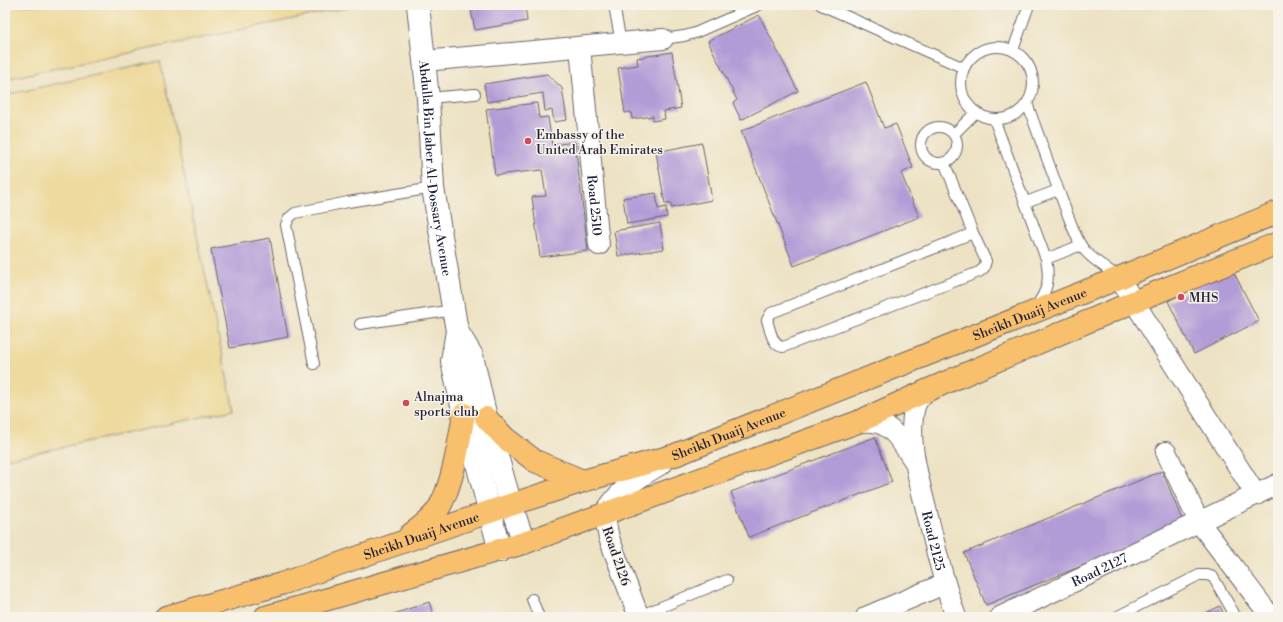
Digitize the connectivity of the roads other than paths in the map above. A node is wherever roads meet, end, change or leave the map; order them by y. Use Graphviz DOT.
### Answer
graph roads {
  1 [pos="418,5"];
  2 [pos="614,5"];
  3 [pos="759,5"];
  4 [pos="821,5"];
  5 [pos="1029,5"];
  6 [pos="663,39"];
  7 [pos="621,43"];
  8 [pos="580,47"];
  9 [pos="1013,50"];
  10 [pos="424,61"];
  11 [pos="964,68"];
  12 [pos="476,94"];
  13 [pos="428,98"];
  14 [pos="1028,103"];
  15 [pos="976,112"];
  16 [pos="994,118"];
  17 [pos="954,134"];
  18 [pos="944,162"];
  19 [pos="433,188"];
  20 [pos="1058,190"];
  21 [pos="1026,202"];
  22 [pos="1278,212"];
  23 [pos="973,233"];
  24 [pos="1278,243"];
  25 [pos="599,245"];
  26 [pos="1080,245"];
  27 [pos="1046,259"];
  28 [pos="1119,278"];
  29 [pos="1133,302"];
  30 [pos="1025,315"];
  31 [pos="455,320"];
  32 [pos="360,324"];
  33 [pos="314,364"];
  34 [pos="926,391"];
  35 [pos="464,414"];
  36 [pos="486,418"];
  37 [pos="858,422"];
  38 [pos="1166,452"];
  39 [pos="675,455"];
  40 [pos="915,462"];
  41 [pos="583,481"];
  42 [pos="1278,484"];
  43 [pos="1256,495"];
  44 [pos="511,505"];
  45 [pos="489,512"];
  46 [pos="604,514"];
  47 [pos="1199,522"];
  48 [pos="403,541"];
  49 [pos="524,543"];
  50 [pos="500,551"];
  51 [pos="727,580"];
  52 [pos="944,584"];
  53 [pos="532,599"];
  54 [pos="166,617"];
  55 [pos="265,617"];
  56 [pos="539,617"];
  57 [pos="639,617"];
  58 [pos="866,617"];
  59 [pos="956,617"];
  60 [pos="1000,617"];
  61 [pos="1116,617"];
  62 [pos="1236,617"];
  63 [pos="1271,617"];
  1 -- 10 [label="street, Abdulla Bin Jaber Al-Dossary Avenue"];
  2 -- 7 [label="lane"];
  3 -- 6 [label="lane"];
  4 -- 11 [label="lane"];
  5 -- 9 [label="lane"];
  6 -- 7 [label="street"];
  7 -- 8 [label="street"];
  8 -- 10 [label="street"];
  8 -- 25 [label="street, Road 2510"];
  9 -- 11 [label="lane"];
  9 -- 14 [label="lane"];
  10 -- 13 [label="street, Abdulla Bin Jaber Al-Dossary Avenue"];
  11 -- 15 [label="lane"];
  12 -- 13 [label="lane"];
  13 -- 19 [label="street, Abdulla Bin Jaber Al-Dossary Avenue"];
  14 -- 16 [label="lane"];
  14 -- 20 [label="lane"];
  15 -- 16 [label="lane"];
  15 -- 17 [label="lane"];
  16 -- 21 [label="lane"];
  17 -- 18 [label="lane"];
  17 -- 18 [label="lane"];
  18 -- 23 [label="lane"];
  19 -- 31 [label="street, Abdulla Bin Jaber Al-Dossary Avenue"];
  19 -- 33 [label="lane"];
  20 -- 21 [label="lane"];
  20 -- 26 [label="lane"];
  21 -- 27 [label="lane"];
  22 -- 28 [label="main road, Sheikh Duaij Avenue"];
  23 -- 23 [label="lane"];
  24 -- 29 [label="main road"];
  26 -- 27 [label="lane"];
  26 -- 28 [label="lane"];
  27 -- 30 [label="lane"];
  28 -- 29 [label="street"];
  28 -- 30 [label="main road, Sheikh Duaij Avenue"];
  29 -- 34 [label="main road"];
  29 -- 43 [label="street"];
  30 -- 39 [label="main road, Sheikh Duaij Avenue"];
  31 -- 32 [label="lane"];
  31 -- 35 [label="street, Abdulla Bin Jaber Al-Dossary Avenue"];
  31 -- 36 [label="street, Abdulla Bin Jaber Al-Dossary Avenue"];
  34 -- 37 [label="main road"];
  34 -- 40 [label="street, Road 2125"];
  35 -- 45 [label="street, Abdulla Bin Jaber Al-Dossary Avenue"];
  35 -- 48 [label="main road"];
  36 -- 41 [label="main road"];
  36 -- 44 [label="street, Abdulla Bin Jaber Al-Dossary Avenue"];
  37 -- 40 [label="street, Road 2125"];
  37 -- 46 [label="main road"];
  38 -- 47 [label="street"];
  39 -- 41 [label="main road, Sheikh Duaij Avenue"];
  39 -- 46 [label="street, Road 2126"];
  40 -- 52 [label="street, Road 2125"];
  41 -- 44 [label="main road, Sheikh Duaij Avenue"];
  42 -- 43 [label="street, Road 2127"];
  43 -- 47 [label="street, Road 2127"];
  44 -- 45 [label="main road, Sheikh Duaij Avenue"];
  44 -- 49 [label="street, Abdulla Bin Jaber Al-Dossary Avenue"];
  45 -- 48 [label="main road, Sheikh Duaij Avenue"];
  45 -- 50 [label="street, Abdulla Bin Jaber Al-Dossary Avenue"];
  46 -- 49 [label="main road"];
  46 -- 57 [label="street, Road 2126"];
  47 -- 60 [label="street, Road 2127"];
  47 -- 63 [label="street"];
  48 -- 54 [label="main road, Sheikh Duaij Avenue"];
  49 -- 50 [label="main road"];
  50 -- 55 [label="main road"];
  51 -- 57 [label="lane"];
  52 -- 58 [label="street"];
  52 -- 59 [label="street, Road 2125"];
  53 -- 56 [label="lane"];
  61 -- 62 [label="lane"];
}
